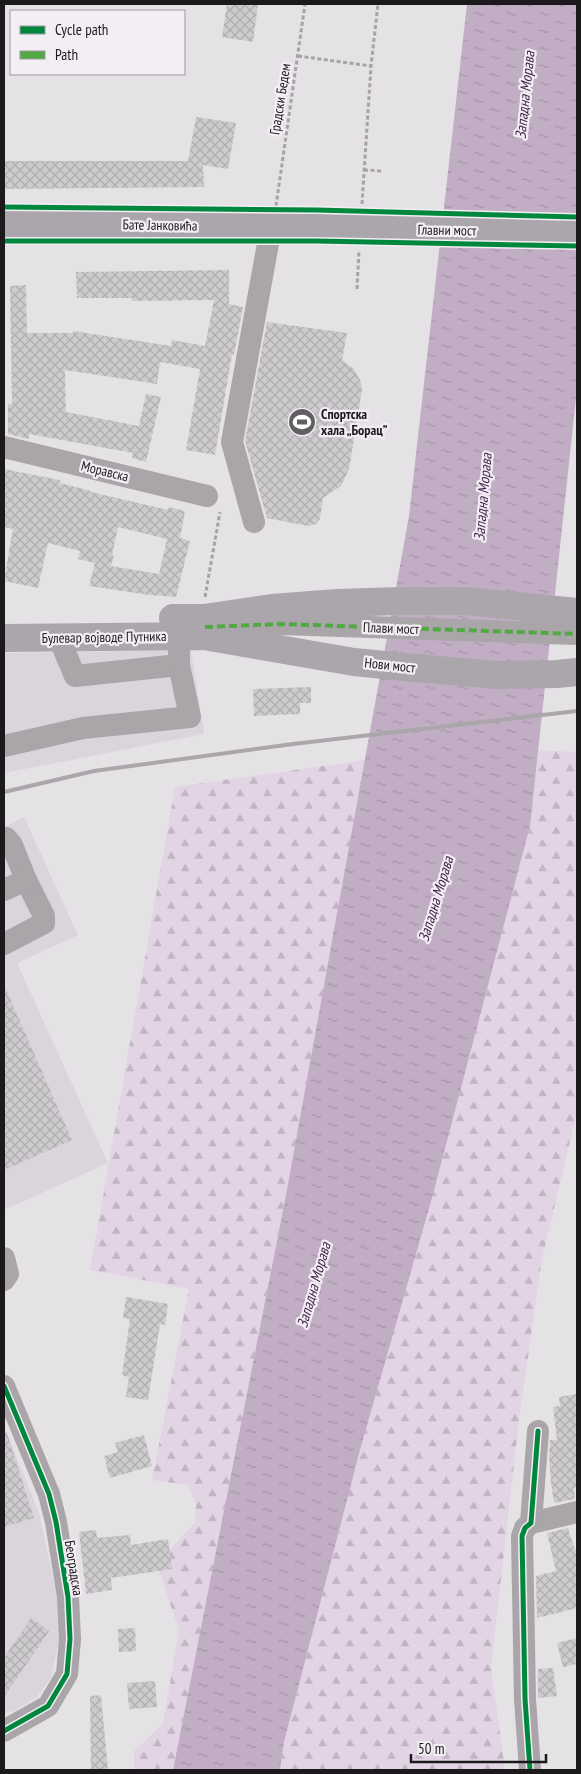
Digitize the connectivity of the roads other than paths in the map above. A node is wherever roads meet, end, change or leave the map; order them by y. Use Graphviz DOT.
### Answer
graph roads {
  1 [pos="277,215"];
  2 [pos="4,223"];
  3 [pos="317,227"];
  4 [pos="577,232"];
  5 [pos="4,447"];
  6 [pos="214,502"];
  7 [pos="254,522"];
  8 [pos="577,612"];
  9 [pos="4,620"];
  10 [pos="198,629"];
  11 [pos="577,634"];
  12 [pos="4,638"];
  13 [pos="59,638"];
  14 [pos="178,665"];
  15 [pos="577,672"];
  16 [pos="4,746"];
  17 [pos="4,838"];
  18 [pos="26,880"];
  19 [pos="4,890"];
  20 [pos="4,944"];
  21 [pos="4,1258"];
  22 [pos="4,1280"];
  23 [pos="4,1386"];
  24 [pos="538,1432"];
  25 [pos="577,1512"];
  26 [pos="531,1523"];
  27 [pos="4,1731"];
  28 [pos="530,1770"];
  1 -- 2 [label="main road, Бате Јанковића"];
  1 -- 3 [label="main road, Бате Јанковића"];
  1 -- 7 [label="street"];
  3 -- 4 [label="main road, Главни мост"];
  5 -- 6 [label="street, Моравска"];
  8 -- 10 [label="main road"];
  9 -- 10 [label="main road, Булевар војводе Путника"];
  10 -- 11 [label="street, Плави мост"];
  10 -- 13 [label="main road, Булевар војводе Путника"];
  10 -- 14 [label="street"];
  10 -- 15 [label="main road, Нови мост"];
  12 -- 13 [label="main road, Булевар војводе Путника"];
  13 -- 14 [label="street"];
  14 -- 16 [label="street"];
  17 -- 18 [label="street"];
  18 -- 19 [label="street"];
  18 -- 20 [label="street"];
  21 -- 22 [label="street"];
  23 -- 27 [label="street, Београдска"];
  24 -- 26 [label="street"];
  25 -- 26 [label="street"];
  26 -- 28 [label="street"];
}
